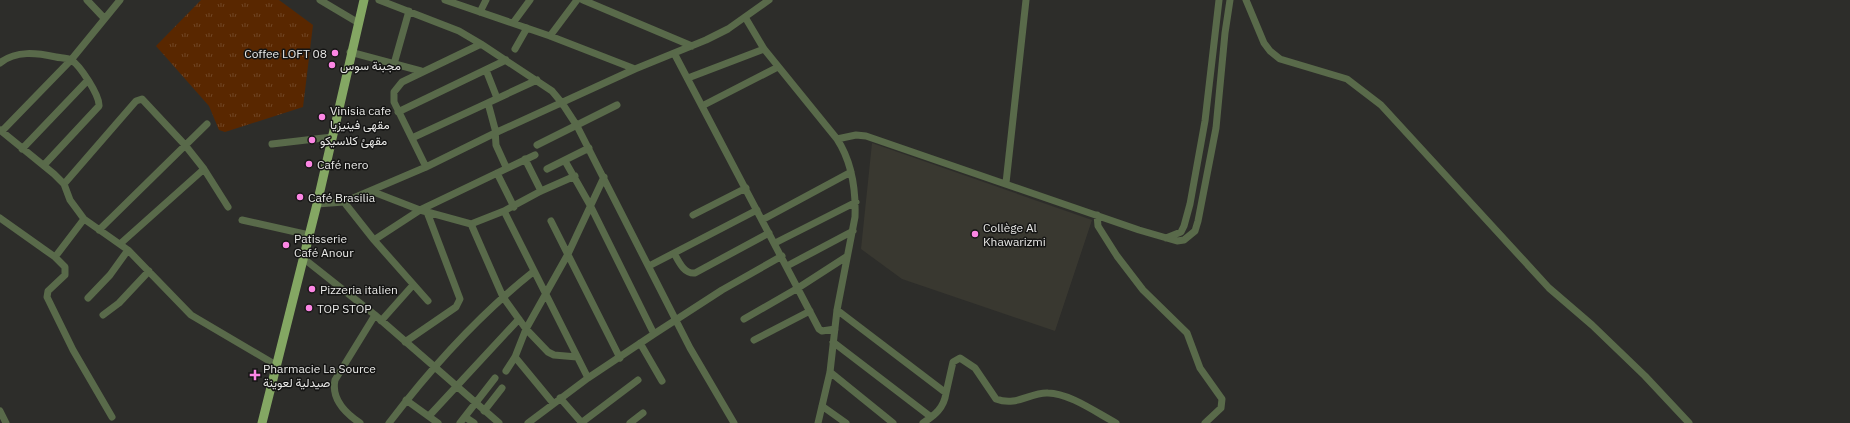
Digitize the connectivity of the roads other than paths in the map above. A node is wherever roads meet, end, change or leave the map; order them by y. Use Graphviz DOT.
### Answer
graph roads {
  1 [pos="87,0"];
  2 [pos="320,0"];
  3 [pos="364,0"];
  4 [pos="379,0"];
  5 [pos="445,0"];
  6 [pos="486,0"];
  7 [pos="530,0"];
  8 [pos="577,0"];
  9 [pos="583,0"];
  10 [pos="769,0"];
  11 [pos="1026,0"];
  12 [pos="1219,0"];
  13 [pos="1230,0"];
  14 [pos="1246,0"];
  15 [pos="118,1"];
  16 [pos="409,11"];
  17 [pos="480,12"];
  18 [pos="745,17"];
  19 [pos="104,18"];
  20 [pos="358,22"];
  21 [pos="512,23"];
  22 [pos="527,28"];
  23 [pos="550,36"];
  24 [pos="481,44"];
  25 [pos="692,46"];
  26 [pos="515,49"];
  27 [pos="764,49"];
  28 [pos="350,52"];
  29 [pos="674,53"];
  30 [pos="71,60"];
  31 [pos="506,60"];
  32 [pos="0,63"];
  33 [pos="394,64"];
  34 [pos="778,67"];
  35 [pos="635,69"];
  36 [pos="486,70"];
  37 [pos="421,71"];
  38 [pos="688,78"];
  39 [pos="88,80"];
  40 [pos="536,80"];
  41 [pos="497,98"];
  42 [pos="488,103"];
  43 [pos="562,103"];
  44 [pos="618,105"];
  45 [pos="702,106"];
  46 [pos="398,112"];
  47 [pos="207,124"];
  48 [pos="577,126"];
  49 [pos="1,130"];
  50 [pos="495,133"];
  51 [pos="332,137"];
  52 [pos="412,138"];
  53 [pos="837,139"];
  54 [pos="272,144"];
  55 [pos="185,145"];
  56 [pos="537,145"];
  57 [pos="589,148"];
  58 [pos="22,149"];
  59 [pos="535,155"];
  60 [pos="525,159"];
  61 [pos="565,160"];
  62 [pos="44,165"];
  63 [pos="426,167"];
  64 [pos="506,167"];
  65 [pos="204,169"];
  66 [pos="547,169"];
  67 [pos="851,172"];
  68 [pos="497,173"];
  69 [pos="575,176"];
  70 [pos="604,177"];
  71 [pos="1006,183"];
  72 [pos="64,184"];
  73 [pos="746,188"];
  74 [pos="371,191"];
  75 [pos="541,191"];
  76 [pos="344,202"];
  77 [pos="856,202"];
  78 [pos="317,204"];
  79 [pos="590,205"];
  80 [pos="228,207"];
  81 [pos="514,207"];
  82 [pos="420,210"];
  83 [pos="757,210"];
  84 [pos="427,212"];
  85 [pos="504,212"];
  86 [pos="693,215"];
  87 [pos="1097,215"];
  88 [pos="0,218"];
  89 [pos="84,220"];
  90 [pos="242,220"];
  91 [pos="762,220"];
  92 [pos="552,221"];
  93 [pos="471,224"];
  94 [pos="99,230"];
  95 [pos="853,231"];
  96 [pos="769,233"];
  97 [pos="309,235"];
  98 [pos="1164,238"];
  99 [pos="374,240"];
  100 [pos="775,243"];
  101 [pos="120,244"];
  102 [pos="128,250"];
  103 [pos="568,254"];
  104 [pos="674,254"];
  105 [pos="782,256"];
  106 [pos="846,257"];
  107 [pos="55,258"];
  108 [pos="303,258"];
  109 [pos="649,266"];
  110 [pos="787,266"];
  111 [pos="149,271"];
  112 [pos="533,272"];
  113 [pos="413,285"];
  114 [pos="798,288"];
  115 [pos="545,296"];
  116 [pos="503,297"];
  117 [pos="88,298"];
  118 [pos="428,301"];
  119 [pos="837,310"];
  120 [pos="810,311"];
  121 [pos="103,315"];
  122 [pos="375,315"];
  123 [pos="519,319"];
  124 [pos="744,319"];
  125 [pos="676,320"];
  126 [pos="381,321"];
  127 [pos="526,329"];
  128 [pos="835,329"];
  129 [pos="654,334"];
  130 [pos="754,340"];
  131 [pos="405,342"];
  132 [pos="833,342"];
  133 [pos="640,343"];
  134 [pos="515,357"];
  135 [pos="577,357"];
  136 [pos="620,358"];
  137 [pos="276,365"];
  138 [pos="435,367"];
  139 [pos="506,371"];
  140 [pos="830,372"];
  141 [pos="495,378"];
  142 [pos="588,378"];
  143 [pos="638,380"];
  144 [pos="662,381"];
  145 [pos="457,386"];
  146 [pos="502,388"];
  147 [pos="946,393"];
  148 [pos="560,398"];
  149 [pos="406,400"];
  150 [pos="475,403"];
  151 [pos="553,403"];
  152 [pos="822,406"];
  153 [pos="484,411"];
  154 [pos="0,413"];
  155 [pos="643,413"];
  156 [pos="429,416"];
  157 [pos="112,417"];
  158 [pos="931,417"];
  159 [pos="462,420"];
  160 [pos="6,423"];
  161 [pos="262,423"];
  162 [pos="360,423"];
  163 [pos="389,423"];
  164 [pos="438,423"];
  165 [pos="474,423"];
  166 [pos="499,423"];
  167 [pos="528,423"];
  168 [pos="582,423"];
  169 [pos="630,423"];
  170 [pos="734,423"];
  171 [pos="818,423"];
  172 [pos="846,423"];
  173 [pos="892,423"];
  174 [pos="923,423"];
  175 [pos="1116,423"];
  176 [pos="1205,423"];
  177 [pos="1689,423"];
  1 -- 19 [label="street"];
  2 -- 20 [label="street"];
  3 -- 20 [label="main road"];
  4 -- 16 [label="street"];
  5 -- 17 [label="street"];
  6 -- 17 [label="street"];
  7 -- 21 [label="street"];
  8 -- 23 [label="street"];
  9 -- 25 [label="street"];
  10 -- 18 [label="street"];
  11 -- 71 [label="street"];
  12 -- 98 [label="street"];
  13 -- 98 [label="street"];
  14 -- 177 [label="street"];
  15 -- 19 [label="street"];
  16 -- 24 [label="street"];
  16 -- 33 [label="street"];
  17 -- 21 [label="street"];
  18 -- 25 [label="street"];
  18 -- 27 [label="street"];
  19 -- 30 [label="street"];
  20 -- 28 [label="main road"];
  21 -- 22 [label="street"];
  22 -- 23 [label="street"];
  22 -- 26 [label="street"];
  23 -- 35 [label="street"];
  24 -- 31 [label="street"];
  24 -- 37 [label="street"];
  25 -- 29 [label="street"];
  27 -- 34 [label="street"];
  27 -- 38 [label="street"];
  28 -- 33 [label="street"];
  28 -- 51 [label="main road"];
  29 -- 35 [label="street"];
  29 -- 38 [label="street"];
  30 -- 32 [label="street"];
  30 -- 39 [label="street"];
  30 -- 49 [label="street"];
  31 -- 36 [label="street"];
  31 -- 40 [label="street"];
  33 -- 37 [label="street"];
  34 -- 45 [label="street"];
  34 -- 53 [label="street"];
  35 -- 43 [label="street"];
  36 -- 41 [label="street"];
  36 -- 46 [label="street"];
  37 -- 46 [label="street"];
  38 -- 45 [label="street"];
  39 -- 58 [label="street"];
  39 -- 62 [label="street"];
  40 -- 41 [label="street"];
  40 -- 43 [label="street"];
  41 -- 42 [label="street"];
  42 -- 50 [label="street"];
  42 -- 52 [label="street"];
  43 -- 48 [label="street"];
  43 -- 50 [label="street"];
  44 -- 48 [label="street"];
  45 -- 73 [label="street"];
  46 -- 52 [label="street"];
  47 -- 55 [label="street"];
  48 -- 56 [label="street"];
  48 -- 57 [label="street"];
  49 -- 58 [label="street"];
  50 -- 63 [label="street"];
  50 -- 64 [label="street"];
  51 -- 54 [label="street"];
  51 -- 78 [label="main road"];
  52 -- 63 [label="street"];
  53 -- 67 [label="street"];
  53 -- 71 [label="street"];
  55 -- 65 [label="street"];
  55 -- 72 [label="street"];
  55 -- 94 [label="street"];
  57 -- 61 [label="street"];
  57 -- 70 [label="street"];
  58 -- 62 [label="street"];
  59 -- 60 [label="street"];
  60 -- 64 [label="street"];
  60 -- 75 [label="street"];
  61 -- 66 [label="street"];
  61 -- 69 [label="street"];
  62 -- 72 [label="street"];
  63 -- 74 [label="street"];
  64 -- 68 [label="street"];
  65 -- 80 [label="street"];
  65 -- 101 [label="street"];
  67 -- 77 [label="street"];
  67 -- 91 [label="street"];
  68 -- 81 [label="street"];
  68 -- 82 [label="street"];
  69 -- 75 [label="street"];
  69 -- 79 [label="street"];
  70 -- 79 [label="street"];
  70 -- 109 [label="street"];
  71 -- 87 [label="street"];
  72 -- 89 [label="street"];
  73 -- 83 [label="street"];
  73 -- 86 [label="street"];
  74 -- 76 [label="street"];
  74 -- 82 [label="street"];
  75 -- 81 [label="street"];
  76 -- 78 [label="street"];
  76 -- 99 [label="street"];
  77 -- 95 [label="street"];
  77 -- 100 [label="street"];
  78 -- 97 [label="main road"];
  79 -- 103 [label="street"];
  79 -- 129 [label="street"];
  81 -- 85 [label="street"];
  82 -- 84 [label="street"];
  82 -- 99 [label="street"];
  83 -- 91 [label="street"];
  83 -- 104 [label="street"];
  84 -- 93 [label="street"];
  84 -- 131 [label="street"];
  85 -- 93 [label="street"];
  85 -- 112 [label="street"];
  87 -- 98 [label="street"];
  87 -- 176 [label="street"];
  88 -- 107 [label="street"];
  89 -- 94 [label="street"];
  89 -- 107 [label="street"];
  90 -- 97 [label="street"];
  91 -- 96 [label="street"];
  92 -- 103 [label="street"];
  93 -- 116 [label="street"];
  94 -- 101 [label="street"];
  95 -- 106 [label="street"];
  95 -- 110 [label="street"];
  96 -- 100 [label="street"];
  96 -- 104 [label="street"];
  97 -- 108 [label="main road"];
  99 -- 113 [label="street"];
  100 -- 105 [label="street"];
  101 -- 102 [label="street"];
  102 -- 111 [label="street"];
  102 -- 117 [label="street"];
  103 -- 115 [label="street"];
  103 -- 136 [label="street"];
  104 -- 109 [label="street"];
  105 -- 110 [label="street"];
  105 -- 125 [label="street"];
  106 -- 114 [label="street"];
  106 -- 119 [label="street"];
  107 -- 157 [label="street"];
  108 -- 122 [label="street"];
  108 -- 137 [label="main road"];
  109 -- 125 [label="street"];
  110 -- 114 [label="street"];
  111 -- 121 [label="street"];
  111 -- 137 [label="street"];
  112 -- 115 [label="street"];
  112 -- 116 [label="street"];
  113 -- 118 [label="street"];
  113 -- 126 [label="street"];
  114 -- 120 [label="street"];
  114 -- 124 [label="street"];
  115 -- 127 [label="street"];
  115 -- 135 [label="street"];
  116 -- 123 [label="street"];
  116 -- 138 [label="street"];
  119 -- 128 [label="street"];
  119 -- 147 [label="street"];
  120 -- 128 [label="street"];
  120 -- 130 [label="street"];
  122 -- 126 [label="street"];
  122 -- 162 [label="street"];
  123 -- 127 [label="street"];
  123 -- 145 [label="street"];
  125 -- 129 [label="street"];
  125 -- 170 [label="street"];
  126 -- 131 [label="street"];
  127 -- 134 [label="street"];
  127 -- 135 [label="street"];
  128 -- 132 [label="street"];
  129 -- 133 [label="street"];
  131 -- 138 [label="street"];
  132 -- 140 [label="street"];
  132 -- 158 [label="street"];
  133 -- 136 [label="street"];
  133 -- 144 [label="street"];
  134 -- 139 [label="street"];
  134 -- 151 [label="street"];
  135 -- 142 [label="street"];
  136 -- 142 [label="street"];
  137 -- 161 [label="main road"];
  138 -- 145 [label="street"];
  138 -- 149 [label="street"];
  140 -- 152 [label="street"];
  140 -- 173 [label="street"];
  141 -- 150 [label="street"];
  142 -- 148 [label="street"];
  143 -- 168 [label="street"];
  145 -- 150 [label="street"];
  145 -- 156 [label="street"];
  146 -- 153 [label="street"];
  147 -- 158 [label="street"];
  147 -- 175 [label="street"];
  148 -- 151 [label="street"];
  148 -- 168 [label="street"];
  149 -- 156 [label="street"];
  149 -- 163 [label="street"];
  150 -- 153 [label="street"];
  150 -- 159 [label="street"];
  151 -- 167 [label="street"];
  152 -- 171 [label="street"];
  152 -- 172 [label="street"];
  153 -- 166 [label="street"];
  154 -- 160 [label="street"];
  155 -- 169 [label="street"];
  156 -- 164 [label="street"];
  158 -- 174 [label="street"];
  159 -- 165 [label="street"];
}
